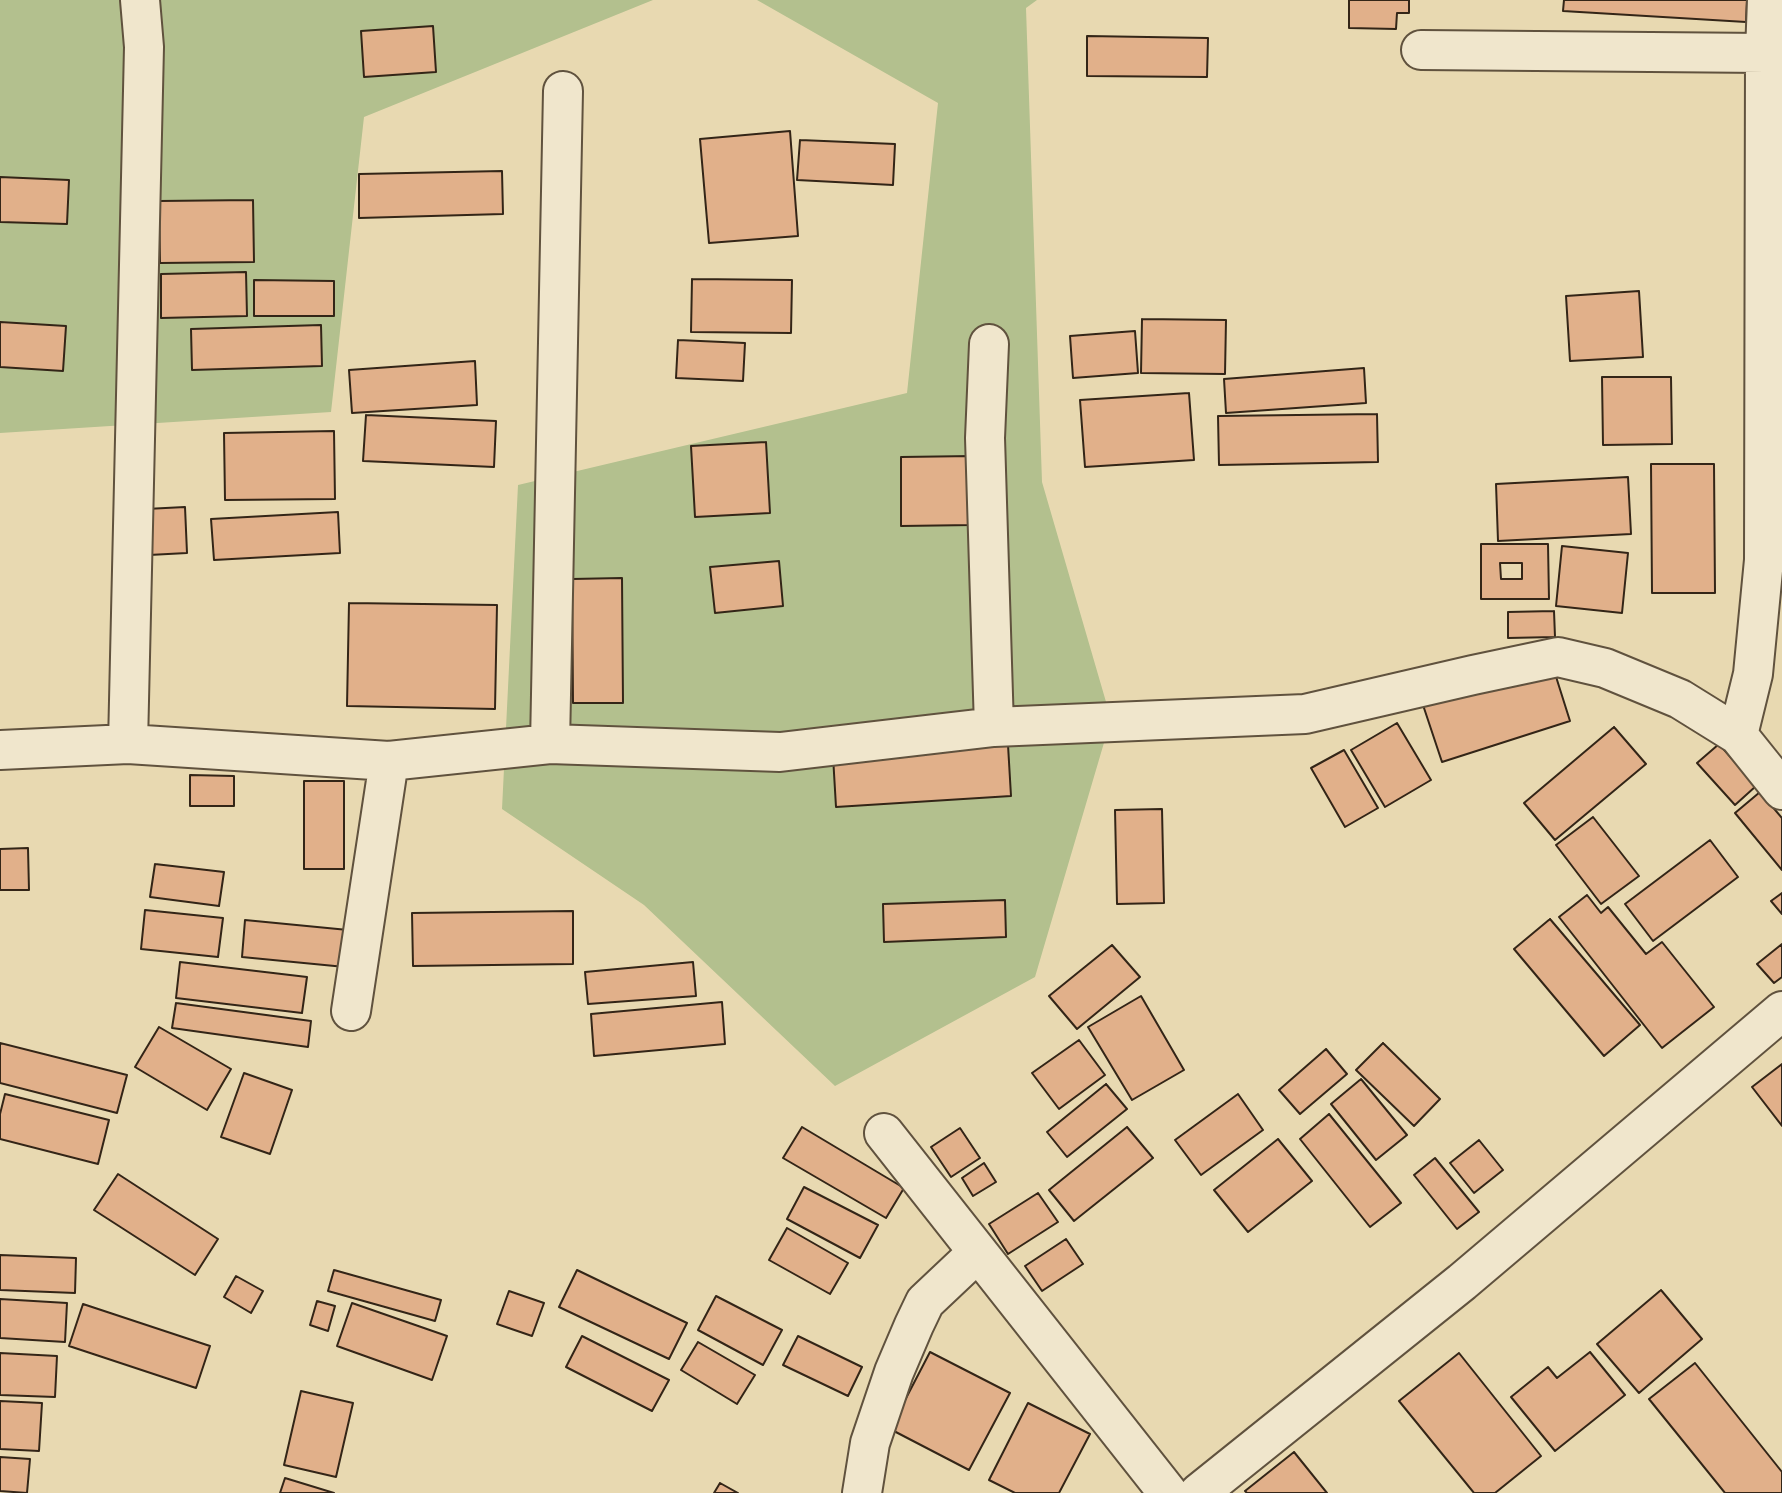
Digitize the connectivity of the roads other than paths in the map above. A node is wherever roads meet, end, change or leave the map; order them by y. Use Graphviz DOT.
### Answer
graph roads {
  1 [pos="140,0"];
  2 [pos="1767,0"];
  3 [pos="1421,50"];
  4 [pos="1765,53"];
  5 [pos="563,91"];
  6 [pos="989,344"];
  7 [pos="994,727"];
  8 [pos="1738,735"];
  9 [pos="128,744"];
  10 [pos="550,744"];
  11 [pos="0,750"];
  12 [pos="388,761"];
  13 [pos="1782,790"];
  14 [pos="1782,1010"];
  15 [pos="351,1012"];
  16 [pos="884,1133"];
  17 [pos="978,1252"];
  18 [pos="862,1493"];
  19 [pos="1168,1493"];
  20 [pos="1199,1493"];
  1 -- 9 [label="street"];
  2 -- 4 [label="street"];
  3 -- 4 [label="street"];
  4 -- 8 [label="street"];
  5 -- 10 [label="street"];
  6 -- 7 [label="street"];
  7 -- 8 [label="street"];
  7 -- 10 [label="street"];
  8 -- 13 [label="street"];
  9 -- 11 [label="street"];
  9 -- 12 [label="street"];
  10 -- 12 [label="street"];
  12 -- 15 [label="street"];
  14 -- 20 [label="street"];
  16 -- 17 [label="street"];
  17 -- 18 [label="street"];
  17 -- 19 [label="street"];
}
